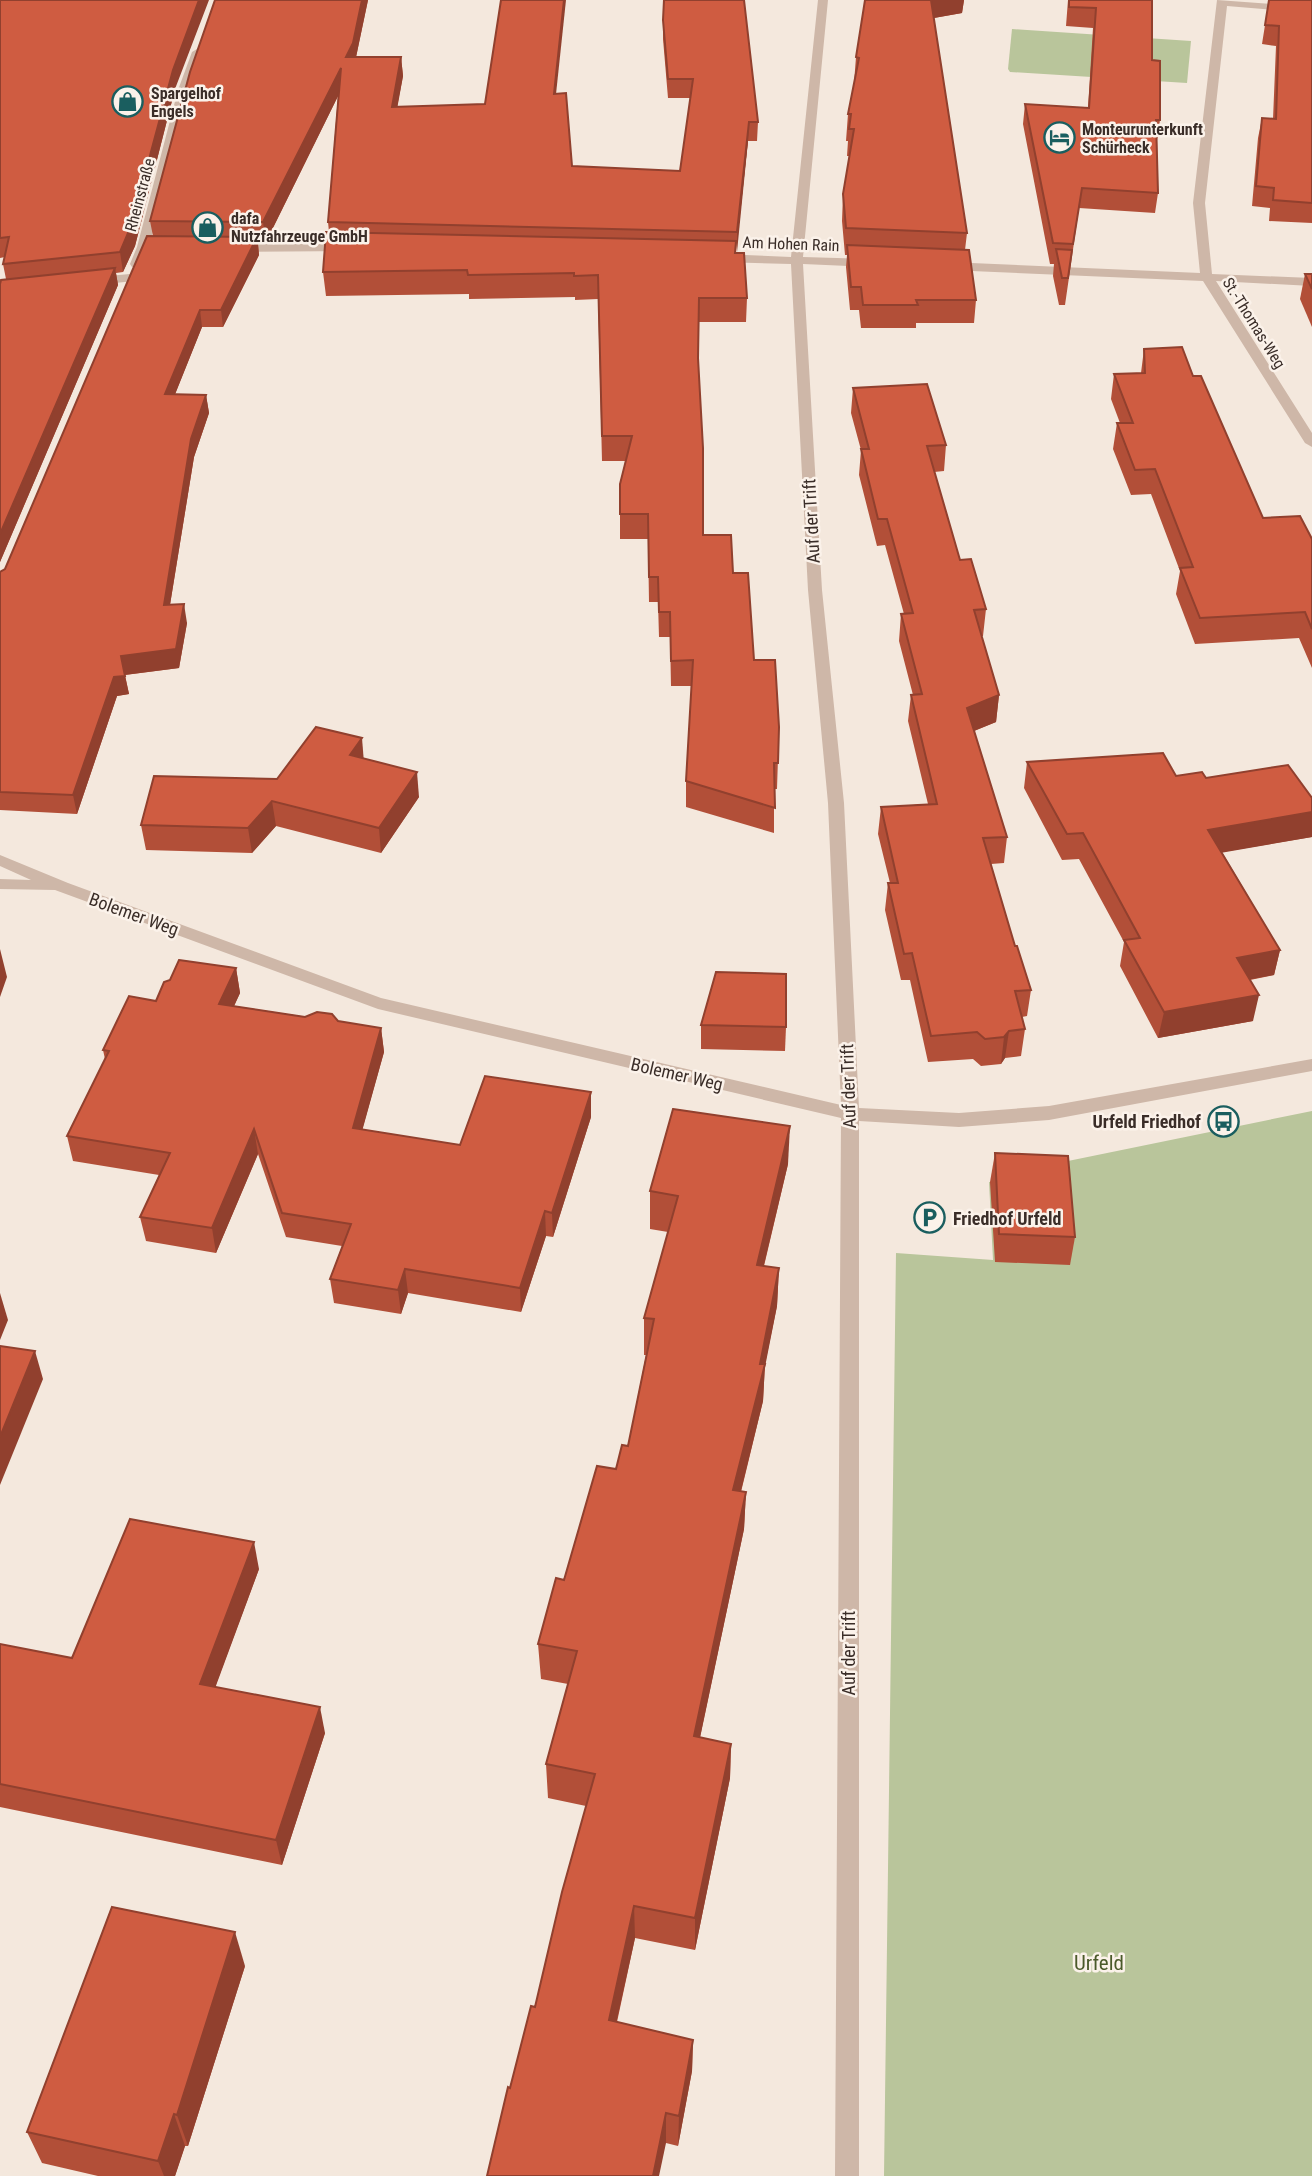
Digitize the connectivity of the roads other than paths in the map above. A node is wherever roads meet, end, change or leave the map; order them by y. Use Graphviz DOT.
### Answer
graph roads {
  1 [pos="823,0"];
  2 [pos="1222,1"];
  3 [pos="1312,10"];
  4 [pos="202,39"];
  5 [pos="143,247"];
  6 [pos="157,247"];
  7 [pos="227,247"];
  8 [pos="366,248"];
  9 [pos="700,257"];
  10 [pos="797,260"];
  11 [pos="879,263"];
  12 [pos="933,265"];
  13 [pos="1206,276"];
  14 [pos="130,278"];
  15 [pos="80,282"];
  16 [pos="1312,282"];
  17 [pos="125,291"];
  18 [pos="1312,443"];
  19 [pos="0,860"];
  20 [pos="0,884"];
  21 [pos="62,887"];
  22 [pos="1312,1065"];
  23 [pos="850,1114"];
  24 [pos="847,2176"];
  1 -- 10 [label="street, Auf der Trift"];
  2 -- 3 [label="street"];
  2 -- 13 [label="street, St.-Thomas-Weg"];
  4 -- 5 [label="street, Rheinstraße"];
  5 -- 6 [label="street"];
  5 -- 14 [label="street, Rheinstraße"];
  7 -- 8 [label="street"];
  9 -- 10 [label="street, Am Hohen Rain"];
  10 -- 11 [label="street, Am Hohen Rain"];
  10 -- 23 [label="street, Auf der Trift"];
  12 -- 13 [label="street"];
  13 -- 16 [label="street"];
  13 -- 18 [label="street, St.-Thomas-Weg"];
  14 -- 15 [label="street"];
  14 -- 17 [label="street, Rheinstraße"];
  19 -- 21 [label="street, Bolemer Weg"];
  20 -- 21 [label="street, Bolemer Weg"];
  21 -- 23 [label="street, Bolemer Weg"];
  22 -- 23 [label="street, Bolemer Weg"];
  23 -- 24 [label="street, Auf der Trift"];
}
